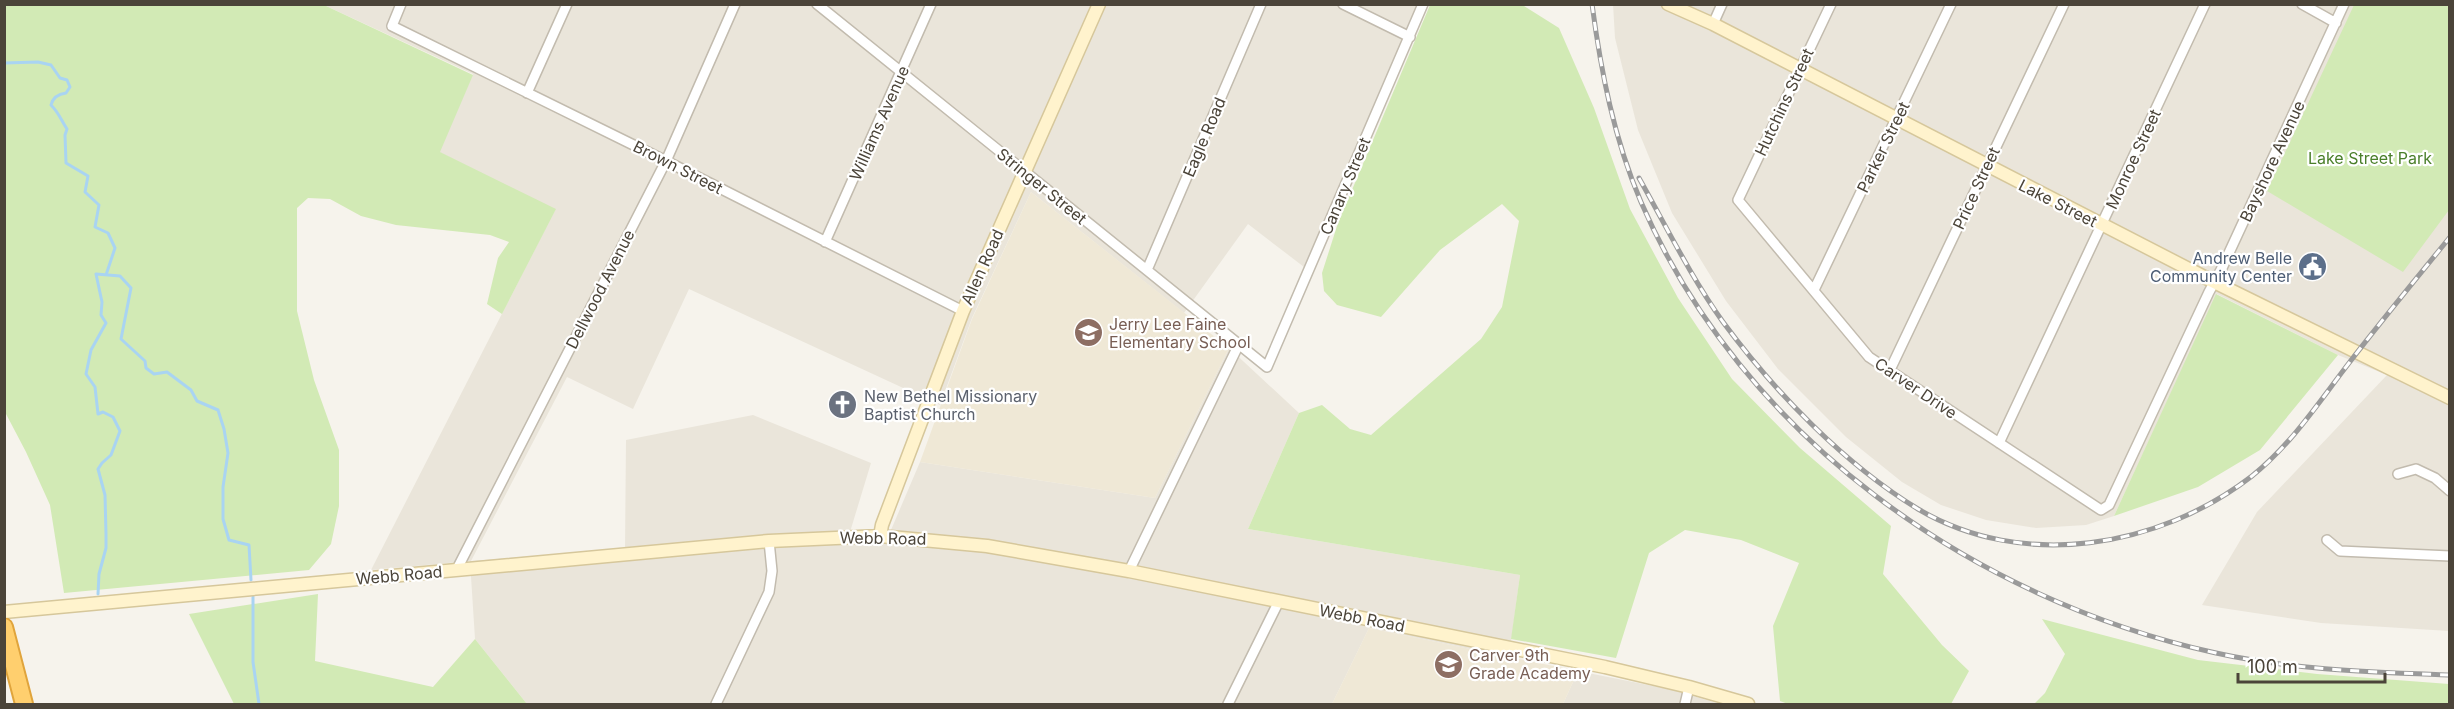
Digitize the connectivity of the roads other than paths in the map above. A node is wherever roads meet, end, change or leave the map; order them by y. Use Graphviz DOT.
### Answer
graph roads {
  1 [pos="401,4"];
  2 [pos="567,4"];
  3 [pos="735,4"];
  4 [pos="817,4"];
  5 [pos="932,4"];
  6 [pos="1099,4"];
  7 [pos="1261,4"];
  8 [pos="1343,4"];
  9 [pos="1424,4"];
  10 [pos="1668,4"];
  11 [pos="1722,4"];
  12 [pos="1831,4"];
  13 [pos="1951,4"];
  14 [pos="2064,4"];
  15 [pos="2205,4"];
  16 [pos="2302,4"];
  17 [pos="2344,4"];
  18 [pos="2336,22"];
  19 [pos="1713,24"];
  20 [pos="1410,37"];
  21 [pos="1800,69"];
  22 [pos="902,71"];
  23 [pos="527,93"];
  24 [pos="1896,119"];
  25 [pos="666,161"];
  26 [pos="1986,166"];
  27 [pos="1024,172"];
  28 [pos="1738,200"];
  29 [pos="2102,225"];
  30 [pos="825,242"];
  31 [pos="1147,270"];
  32 [pos="2214,282"];
  33 [pos="1814,290"];
  34 [pos="963,311"];
  35 [pos="1239,344"];
  36 [pos="1267,367"];
  37 [pos="1889,372"];
  38 [pos="2450,398"];
  39 [pos="1998,443"];
  40 [pos="2398,474"];
  41 [pos="2450,491"];
  42 [pos="2104,510"];
  43 [pos="880,536"];
  44 [pos="2327,540"];
  45 [pos="769,542"];
  46 [pos="2450,556"];
  47 [pos="457,569"];
  48 [pos="1129,572"];
  49 [pos="1279,601"];
  50 [pos="4,612"];
  51 [pos="4,627"];
  52 [pos="1689,687"];
  53 [pos="24,705"];
  54 [pos="716,705"];
  55 [pos="1228,705"];
  56 [pos="1685,705"];
  57 [pos="1748,705"];
  1 -- 23 [label="street, Brown Street"];
  2 -- 23 [label="street"];
  3 -- 25 [label="street, Dellwood Avenue"];
  4 -- 22 [label="street, Stringer Street"];
  5 -- 22 [label="street, Williams Avenue"];
  6 -- 27 [label="street, Allen Road"];
  7 -- 31 [label="street, Eagle Road"];
  8 -- 20 [label="street"];
  9 -- 20 [label="street, Canary Street"];
  10 -- 19 [label="street, Lake Street"];
  11 -- 19 [label="street"];
  12 -- 21 [label="street, Hutchins Street"];
  13 -- 24 [label="street, Parker Street"];
  14 -- 26 [label="street, Price Street"];
  15 -- 29 [label="street, Monroe Street"];
  16 -- 18 [label="street"];
  17 -- 18 [label="street, Bayshore Avenue"];
  18 -- 32 [label="street, Bayshore Avenue"];
  19 -- 21 [label="street, Lake Street"];
  20 -- 36 [label="street, Canary Street"];
  21 -- 24 [label="street, Lake Street"];
  21 -- 28 [label="street, Hutchins Street"];
  22 -- 27 [label="street, Stringer Street"];
  22 -- 30 [label="street, Williams Avenue"];
  23 -- 25 [label="street, Brown Street"];
  24 -- 26 [label="street, Lake Street"];
  24 -- 33 [label="street, Parker Street"];
  25 -- 30 [label="street, Brown Street"];
  25 -- 47 [label="street, Dellwood Avenue"];
  26 -- 29 [label="street, Lake Street"];
  26 -- 37 [label="street, Price Street"];
  27 -- 31 [label="street, Stringer Street"];
  27 -- 34 [label="street, Allen Road"];
  28 -- 33 [label="street, Carver Drive"];
  29 -- 32 [label="street, Lake Street"];
  29 -- 39 [label="street, Monroe Street"];
  30 -- 34 [label="street, Brown Street"];
  31 -- 35 [label="street, Stringer Street"];
  32 -- 38 [label="street, Lake Street"];
  32 -- 42 [label="street, Bayshore Avenue"];
  33 -- 37 [label="street, Carver Drive"];
  34 -- 43 [label="street, Allen Road"];
  35 -- 36 [label="street, Stringer Street"];
  35 -- 48 [label="street"];
  37 -- 39 [label="street, Carver Drive"];
  39 -- 42 [label="street, Carver Drive"];
  40 -- 41 [label="street"];
  43 -- 45 [label="street, Webb Road"];
  43 -- 48 [label="street, Webb Road"];
  44 -- 46 [label="street"];
  45 -- 47 [label="street, Webb Road"];
  45 -- 54 [label="street"];
  47 -- 50 [label="street, Webb Road"];
  48 -- 49 [label="street, Webb Road"];
  49 -- 52 [label="street, Webb Road"];
  49 -- 55 [label="street"];
  51 -- 53 [label="highway"];
  52 -- 56 [label="street"];
  52 -- 57 [label="street, Webb Road"];
}
